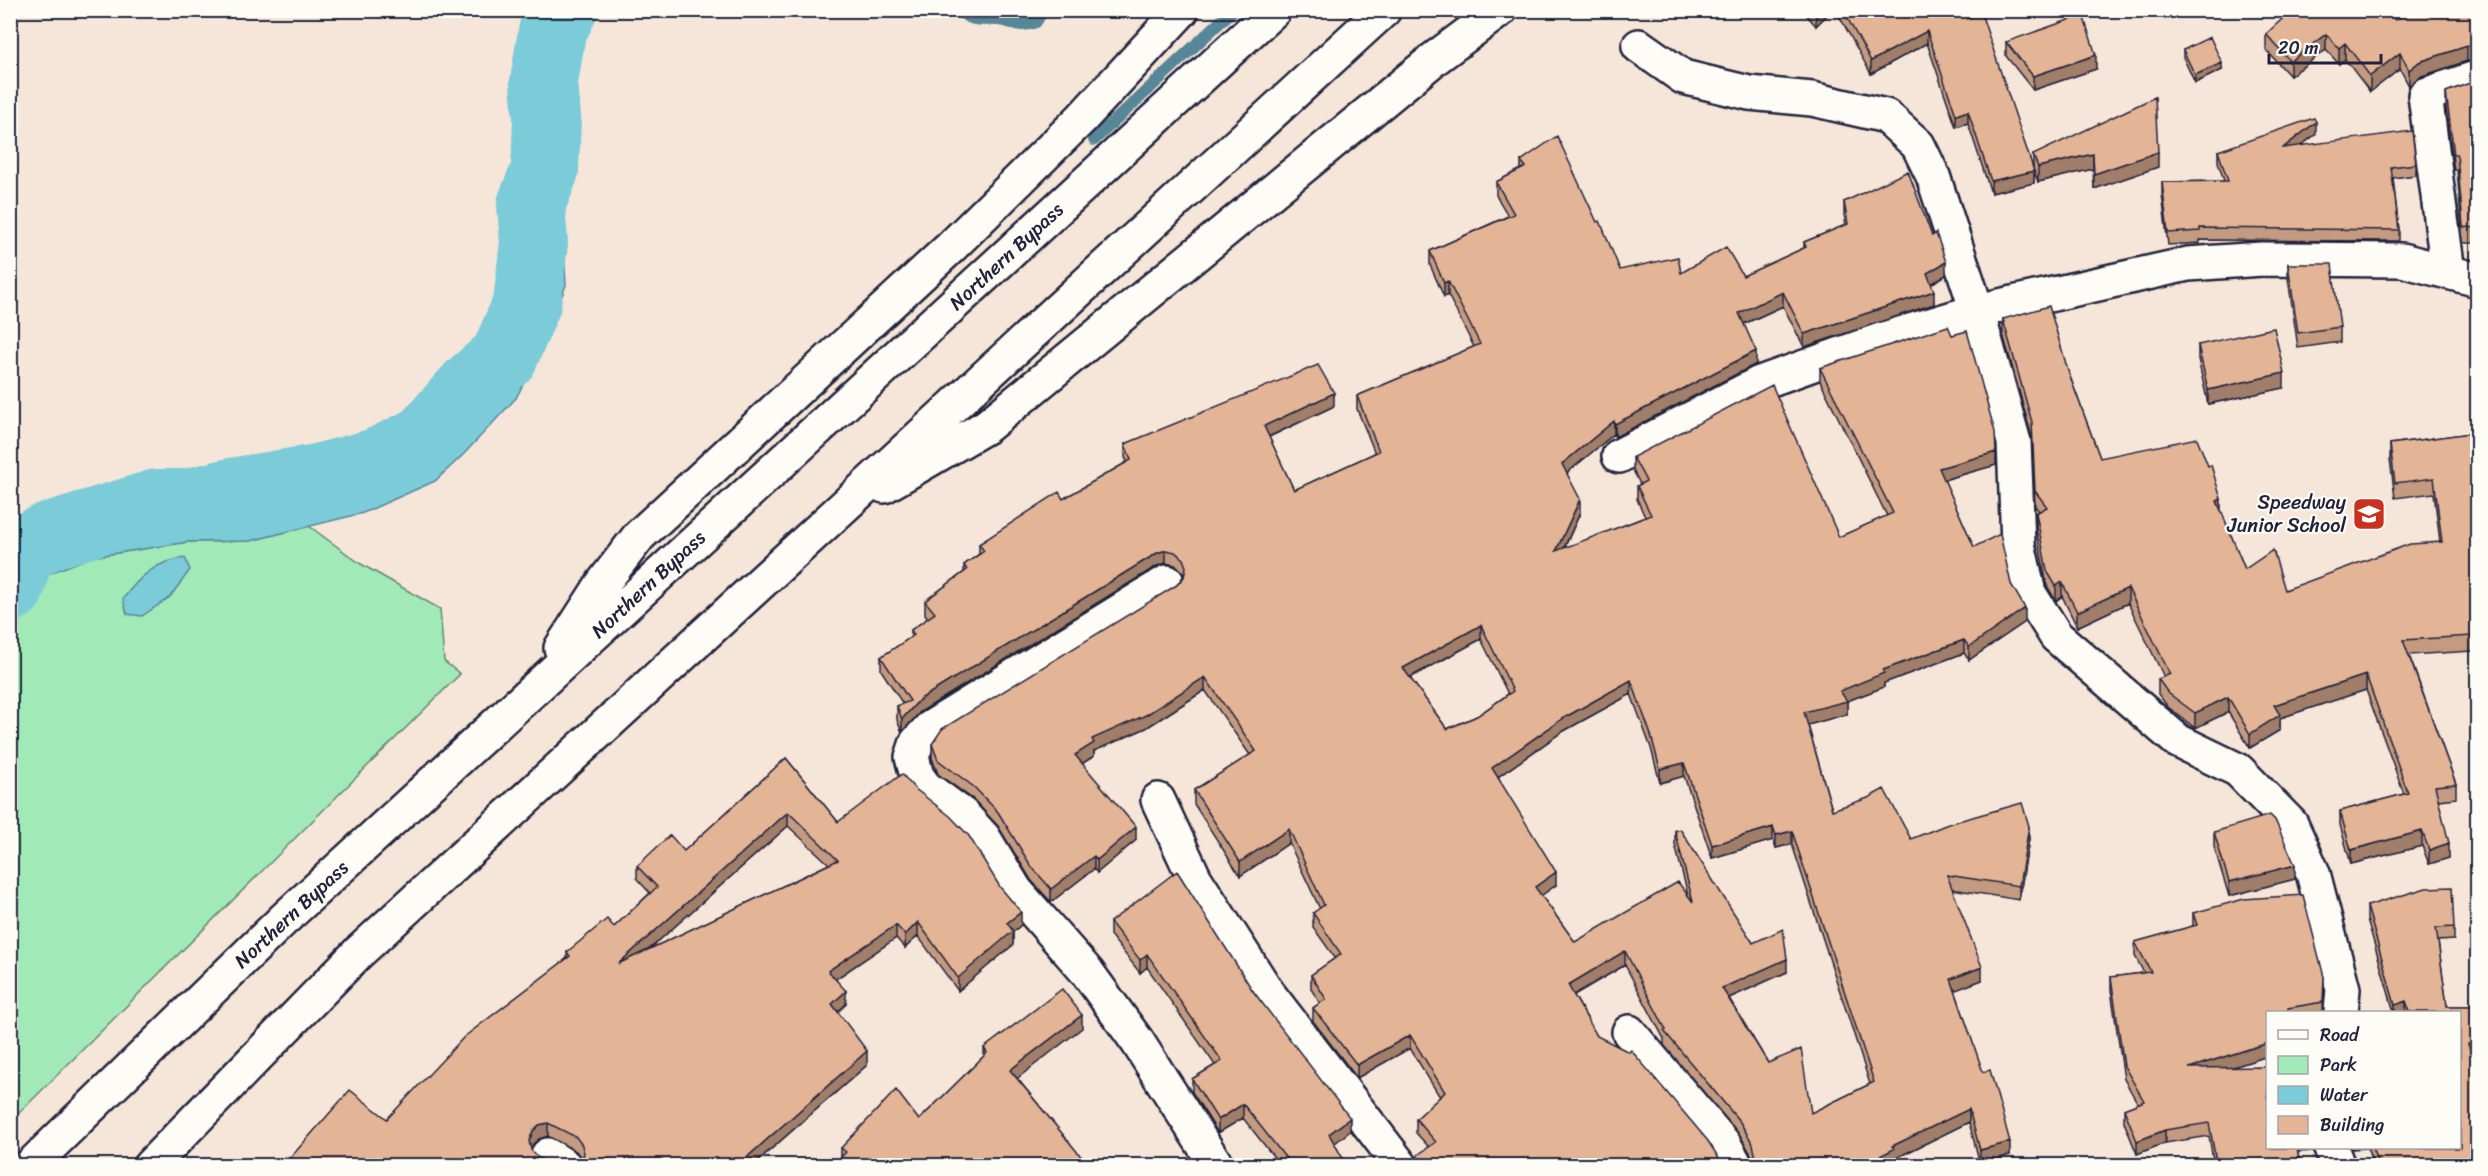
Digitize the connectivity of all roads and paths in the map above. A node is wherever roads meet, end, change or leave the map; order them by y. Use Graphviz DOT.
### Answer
graph roads {
  1 [pos="1182,10"];
  2 [pos="1274,10"];
  3 [pos="1384,10"];
  4 [pos="1500,10"];
  5 [pos="1639,45"];
  6 [pos="2473,79"];
  7 [pos="2463,276"];
  8 [pos="1977,311"];
  9 [pos="1619,456"];
  10 [pos="829,519"];
  11 [pos="1167,582"];
  12 [pos="536,687"];
  13 [pos="1158,800"];
  14 [pos="2341,1011"];
  15 [pos="1629,1032"];
  16 [pos="2331,1149"];
  17 [pos="30,1166"];
  18 [pos="150,1166"];
  19 [pos="1217,1166"];
  20 [pos="1401,1166"];
  21 [pos="1736,1166"];
  22 [pos="2338,1166"];
  1 -- 12 [label="main road"];
  2 -- 12 [label="main road, Northern Bypass"];
  3 -- 10 [label="main road"];
  4 -- 10 [label="main road"];
  5 -- 8 [label="main road"];
  6 -- 7 [label="main road"];
  7 -- 8 [label="main road"];
  8 -- 9 [label="main road"];
  8 -- 14 [label="main road"];
  10 -- 18 [label="main road"];
  11 -- 19 [label="main road"];
  12 -- 17 [label="main road, Northern Bypass"];
  13 -- 20 [label="main road"];
  15 -- 21 [label="main road"];
  16 -- 22 [label="main road"];
}
